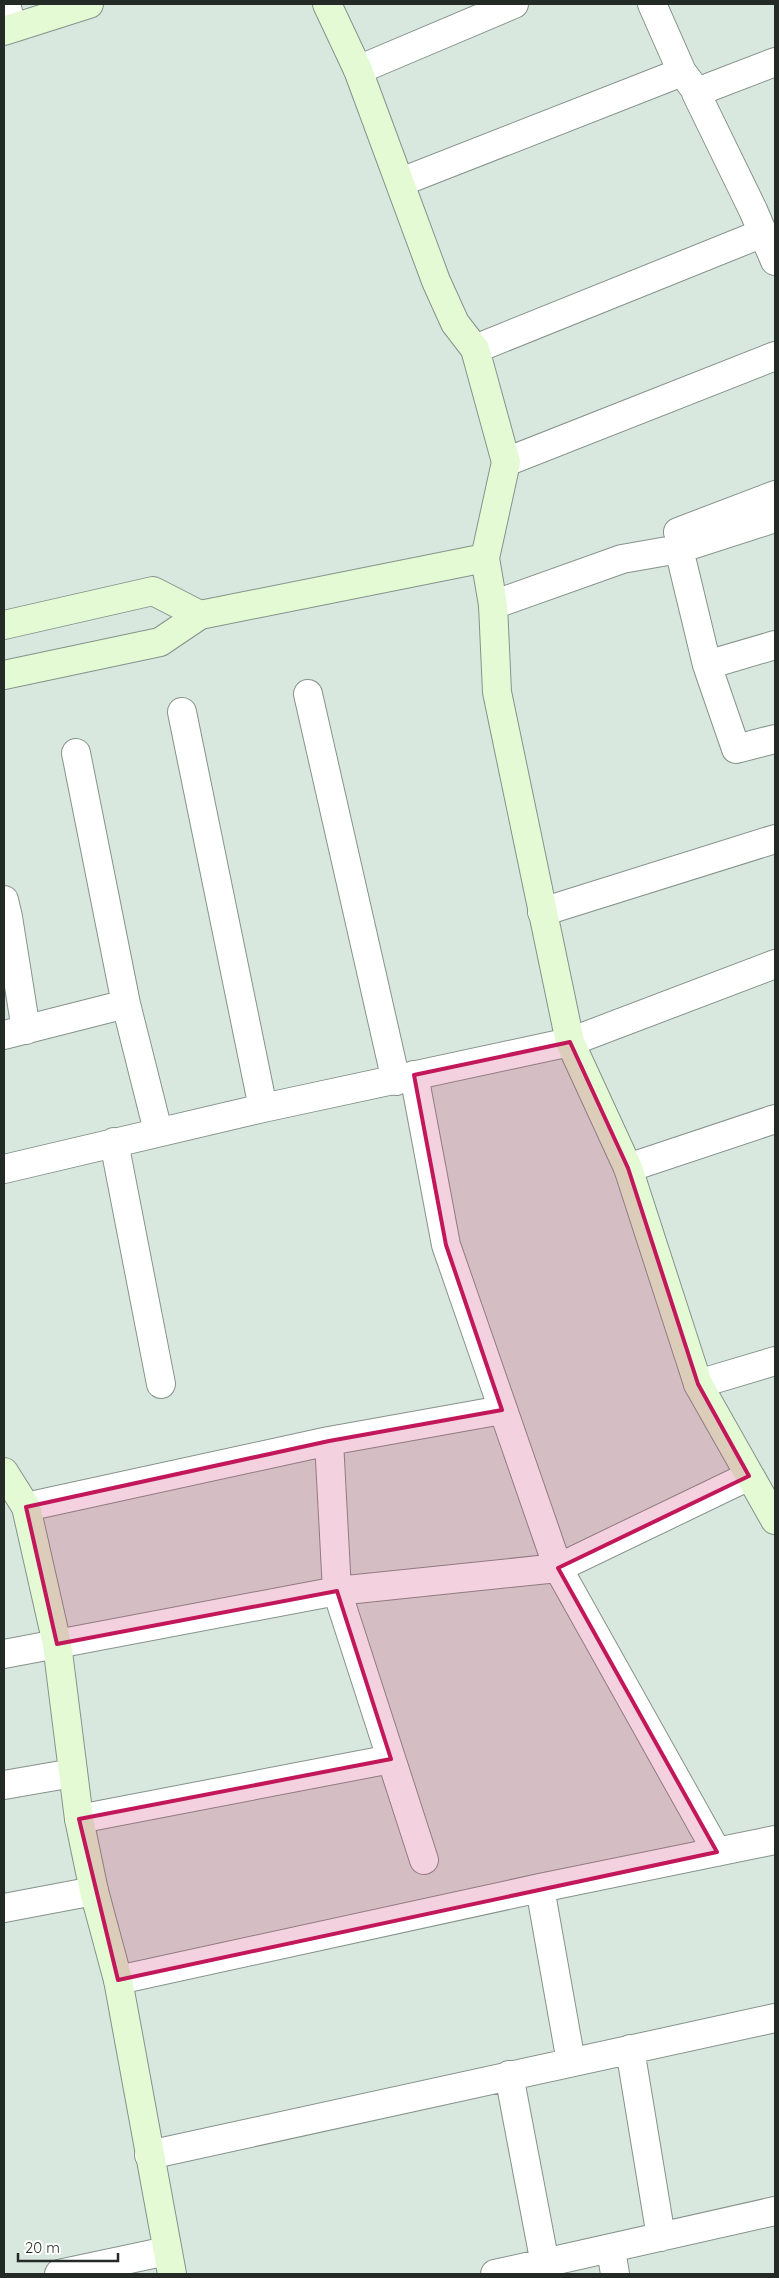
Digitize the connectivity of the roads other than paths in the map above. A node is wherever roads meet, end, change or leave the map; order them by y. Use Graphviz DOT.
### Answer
graph roads {
  1 [pos="89,4"];
  2 [pos="327,4"];
  3 [pos="514,4"];
  4 [pos="652,4"];
  5 [pos="7,20"];
  6 [pos="775,62"];
  7 [pos="358,70"];
  8 [pos="690,82"];
  9 [pos="401,182"];
  10 [pos="764,215"];
  11 [pos="775,261"];
  12 [pos="475,349"];
  13 [pos="775,356"];
  14 [pos="506,462"];
  15 [pos="775,495"];
  16 [pos="775,518"];
  17 [pos="679,549"];
  18 [pos="485,558"];
  19 [pos="622,559"];
  20 [pos="493,605"];
  21 [pos="200,615"];
  22 [pos="4,625"];
  23 [pos="775,646"];
  24 [pos="707,665"];
  25 [pos="4,675"];
  26 [pos="308,694"];
  27 [pos="182,712"];
  28 [pos="775,739"];
  29 [pos="76,753"];
  30 [pos="775,839"];
  31 [pos="5,912"];
  32 [pos="542,912"];
  33 [pos="775,964"];
  34 [pos="126,1004"];
  35 [pos="15,1032"];
  36 [pos="570,1042"];
  37 [pos="405,1078"];
  38 [pos="263,1108"];
  39 [pos="775,1119"];
  40 [pos="158,1131"];
  41 [pos="114,1142"];
  42 [pos="628,1168"];
  43 [pos="4,1169"];
  44 [pos="775,1361"];
  45 [pos="161,1384"];
  46 [pos="698,1384"];
  47 [pos="502,1410"];
  48 [pos="329,1441"];
  49 [pos="4,1472"];
  50 [pos="749,1476"];
  51 [pos="26,1506"];
  52 [pos="775,1520"];
  53 [pos="558,1568"];
  54 [pos="337,1591"];
  55 [pos="57,1644"];
  56 [pos="4,1654"];
  57 [pos="391,1759"];
  58 [pos="73,1774"];
  59 [pos="4,1785"];
  60 [pos="79,1819"];
  61 [pos="775,1840"];
  62 [pos="717,1852"];
  63 [pos="424,1860"];
  64 [pos="540,1888"];
  65 [pos="94,1891"];
  66 [pos="4,1908"];
  67 [pos="118,1980"];
  68 [pos="775,2018"];
  69 [pos="630,2049"];
  70 [pos="570,2062"];
  71 [pos="509,2075"];
  72 [pos="149,2155"];
  73 [pos="775,2211"];
  74 [pos="662,2237"];
  75 [pos="613,2262"];
  76 [pos="169,2263"];
  77 [pos="545,2264"];
  78 [pos="59,2274"];
  79 [pos="495,2274"];
  1 -- 5 [label="street"];
  2 -- 7 [label="street"];
  3 -- 7 [label="street"];
  4 -- 8 [label="street"];
  6 -- 8 [label="street"];
  7 -- 9 [label="street"];
  8 -- 9 [label="street"];
  8 -- 10 [label="street"];
  9 -- 12 [label="street"];
  10 -- 11 [label="street"];
  10 -- 12 [label="street"];
  12 -- 14 [label="street"];
  13 -- 14 [label="street"];
  14 -- 18 [label="street"];
  15 -- 19 [label="street"];
  16 -- 17 [label="street"];
  17 -- 19 [label="street"];
  17 -- 24 [label="street"];
  18 -- 20 [label="street"];
  18 -- 21 [label="street"];
  19 -- 20 [label="street"];
  20 -- 32 [label="street"];
  21 -- 22 [label="street"];
  21 -- 25 [label="street"];
  23 -- 24 [label="street"];
  24 -- 28 [label="street"];
  26 -- 37 [label="street"];
  27 -- 38 [label="street"];
  29 -- 34 [label="street"];
  30 -- 32 [label="street"];
  31 -- 35 [label="street"];
  32 -- 36 [label="street"];
  33 -- 36 [label="street"];
  34 -- 35 [label="street"];
  34 -- 40 [label="street"];
  36 -- 37 [label="street"];
  36 -- 42 [label="street"];
  37 -- 38 [label="street"];
  37 -- 47 [label="street"];
  38 -- 40 [label="street"];
  39 -- 42 [label="street"];
  40 -- 41 [label="street"];
  41 -- 43 [label="street"];
  41 -- 45 [label="street"];
  42 -- 46 [label="street"];
  44 -- 46 [label="street"];
  46 -- 50 [label="street"];
  47 -- 48 [label="street"];
  47 -- 53 [label="street"];
  48 -- 51 [label="street"];
  48 -- 54 [label="street"];
  49 -- 51 [label="street"];
  50 -- 52 [label="street"];
  50 -- 53 [label="street"];
  51 -- 55 [label="street"];
  53 -- 54 [label="street"];
  53 -- 62 [label="street"];
  54 -- 55 [label="street"];
  54 -- 57 [label="street"];
  55 -- 56 [label="street"];
  55 -- 58 [label="street"];
  57 -- 60 [label="street"];
  57 -- 63 [label="street"];
  58 -- 59 [label="street"];
  58 -- 60 [label="street"];
  60 -- 65 [label="street"];
  61 -- 62 [label="street"];
  62 -- 64 [label="street"];
  64 -- 67 [label="street"];
  64 -- 70 [label="street"];
  65 -- 66 [label="street"];
  65 -- 67 [label="street"];
  67 -- 72 [label="street"];
  68 -- 69 [label="street"];
  69 -- 70 [label="street"];
  69 -- 74 [label="street"];
  70 -- 71 [label="street"];
  71 -- 72 [label="street"];
  71 -- 77 [label="street"];
  72 -- 76 [label="street"];
  73 -- 74 [label="street"];
  74 -- 75 [label="street"];
  75 -- 77 [label="street"];
  76 -- 78 [label="street"];
  77 -- 79 [label="street"];
}
